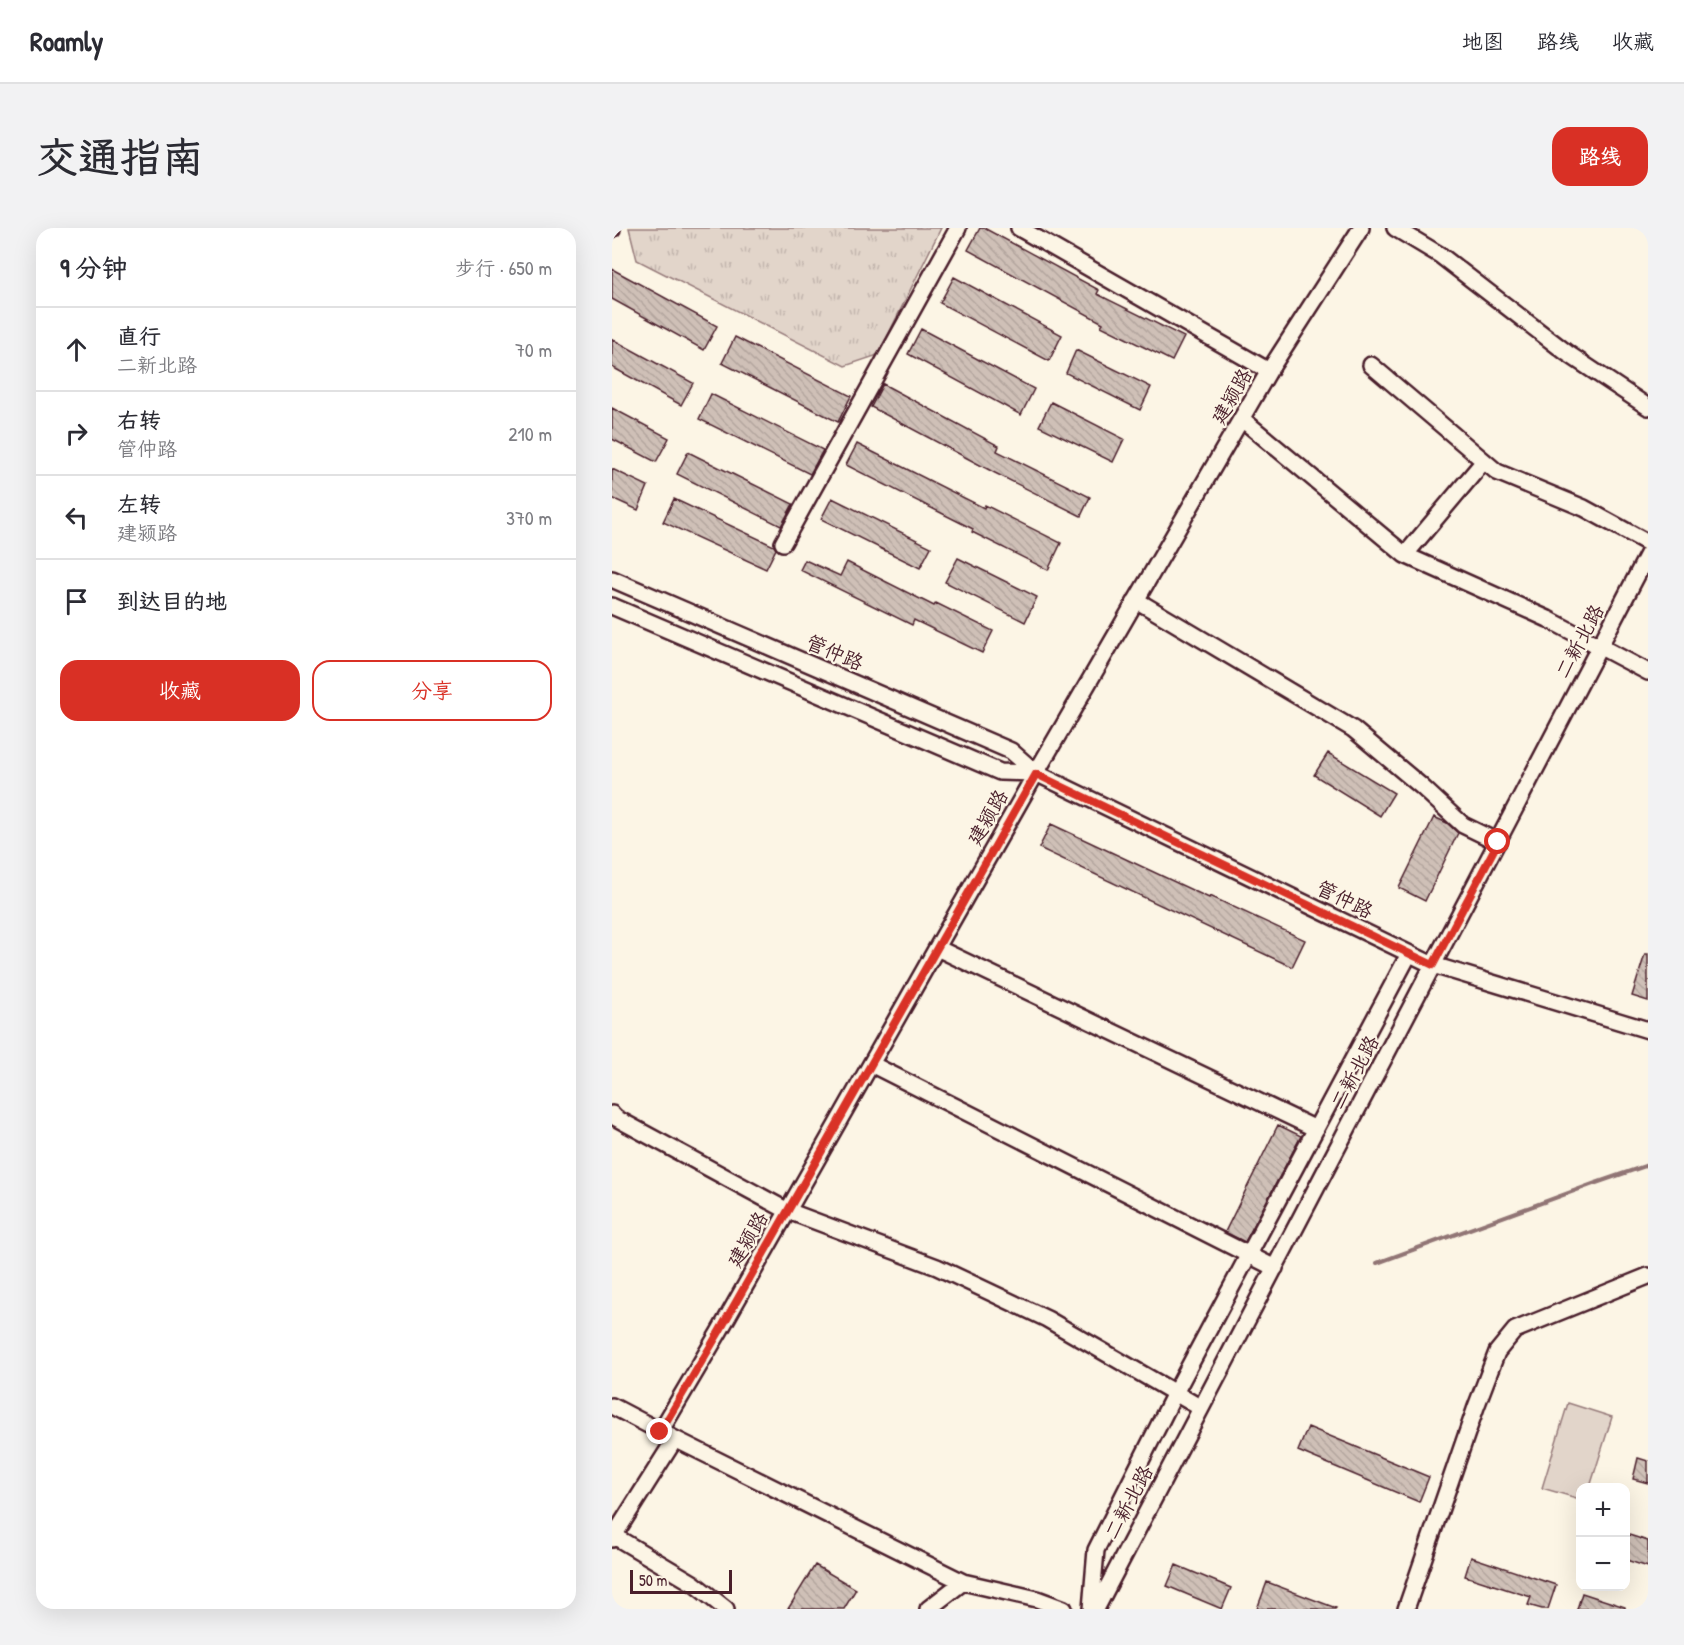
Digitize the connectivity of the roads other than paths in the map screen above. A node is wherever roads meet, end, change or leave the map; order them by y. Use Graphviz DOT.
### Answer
graph roads {
  1 [pos="958,228"];
  2 [pos="1019,228"];
  3 [pos="1361,228"];
  4 [pos="1395,228"];
  5 [pos="1371,365"];
  6 [pos="1269,371"];
  7 [pos="1648,407"];
  8 [pos="1242,419"];
  9 [pos="1484,461"];
  10 [pos="783,543"];
  11 [pos="1648,543"];
  12 [pos="1648,554"];
  13 [pos="1405,555"];
  14 [pos="612,579"];
  15 [pos="1137,600"];
  16 [pos="612,606"];
  17 [pos="1600,646"];
  18 [pos="1648,672"];
  19 [pos="1036,774"];
  20 [pos="1498,842"];
  21 [pos="937,948"];
  22 [pos="1409,954"];
  23 [pos="1433,965"];
  24 [pos="1648,1030"];
  25 [pos="871,1065"];
  26 [pos="613,1120"];
  27 [pos="1316,1128"];
  28 [pos="788,1211"];
  29 [pos="1249,1255"];
  30 [pos="1275,1268"];
  31 [pos="1648,1276"];
  32 [pos="1175,1393"];
  33 [pos="612,1406"];
  34 [pos="1201,1408"];
  35 [pos="660,1432"];
  36 [pos="675,1439"];
  37 [pos="613,1538"];
  38 [pos="963,1582"];
  39 [pos="726,1609"];
  40 [pos="927,1609"];
  41 [pos="1064,1609"];
  42 [pos="1094,1609"];
  43 [pos="1406,1609"];
  1 -- 10 [label="street"];
  2 -- 6 [label="street"];
  3 -- 6 [label="street, 建颍路"];
  4 -- 7 [label="street"];
  5 -- 9 [label="street"];
  6 -- 8 [label="street, 建颍路"];
  8 -- 13 [label="street"];
  8 -- 15 [label="street, 建颍路"];
  9 -- 11 [label="street"];
  9 -- 13 [label="street"];
  12 -- 17 [label="street, 二新北路"];
  13 -- 17 [label="street"];
  14 -- 19 [label="street, 管仲路"];
  15 -- 19 [label="street, 建颍路"];
  15 -- 20 [label="street"];
  16 -- 19 [label="street, 管仲路"];
  17 -- 18 [label="street"];
  17 -- 20 [label="street, 二新北路"];
  19 -- 21 [label="street, 建颍路"];
  19 -- 22 [label="street, 管仲路"];
  20 -- 23 [label="street, 二新北路"];
  21 -- 25 [label="street, 建颍路"];
  21 -- 27 [label="street"];
  22 -- 23 [label="street, 管仲路"];
  22 -- 27 [label="street"];
  23 -- 24 [label="street, 管仲路"];
  23 -- 30 [label="street, 二新北路"];
  25 -- 28 [label="street, 建颍路"];
  25 -- 29 [label="street"];
  26 -- 28 [label="street"];
  27 -- 29 [label="street"];
  28 -- 32 [label="street"];
  28 -- 35 [label="street, 建颍路"];
  29 -- 30 [label="street"];
  29 -- 32 [label="street"];
  30 -- 34 [label="street, 二新北路"];
  31 -- 43 [label="street"];
  32 -- 34 [label="street"];
  32 -- 42 [label="street"];
  33 -- 35 [label="street"];
  34 -- 42 [label="street, 二新北路"];
  35 -- 36 [label="street"];
  36 -- 37 [label="street"];
  36 -- 38 [label="street"];
  37 -- 39 [label="street"];
  38 -- 40 [label="street"];
  38 -- 41 [label="street"];
}
